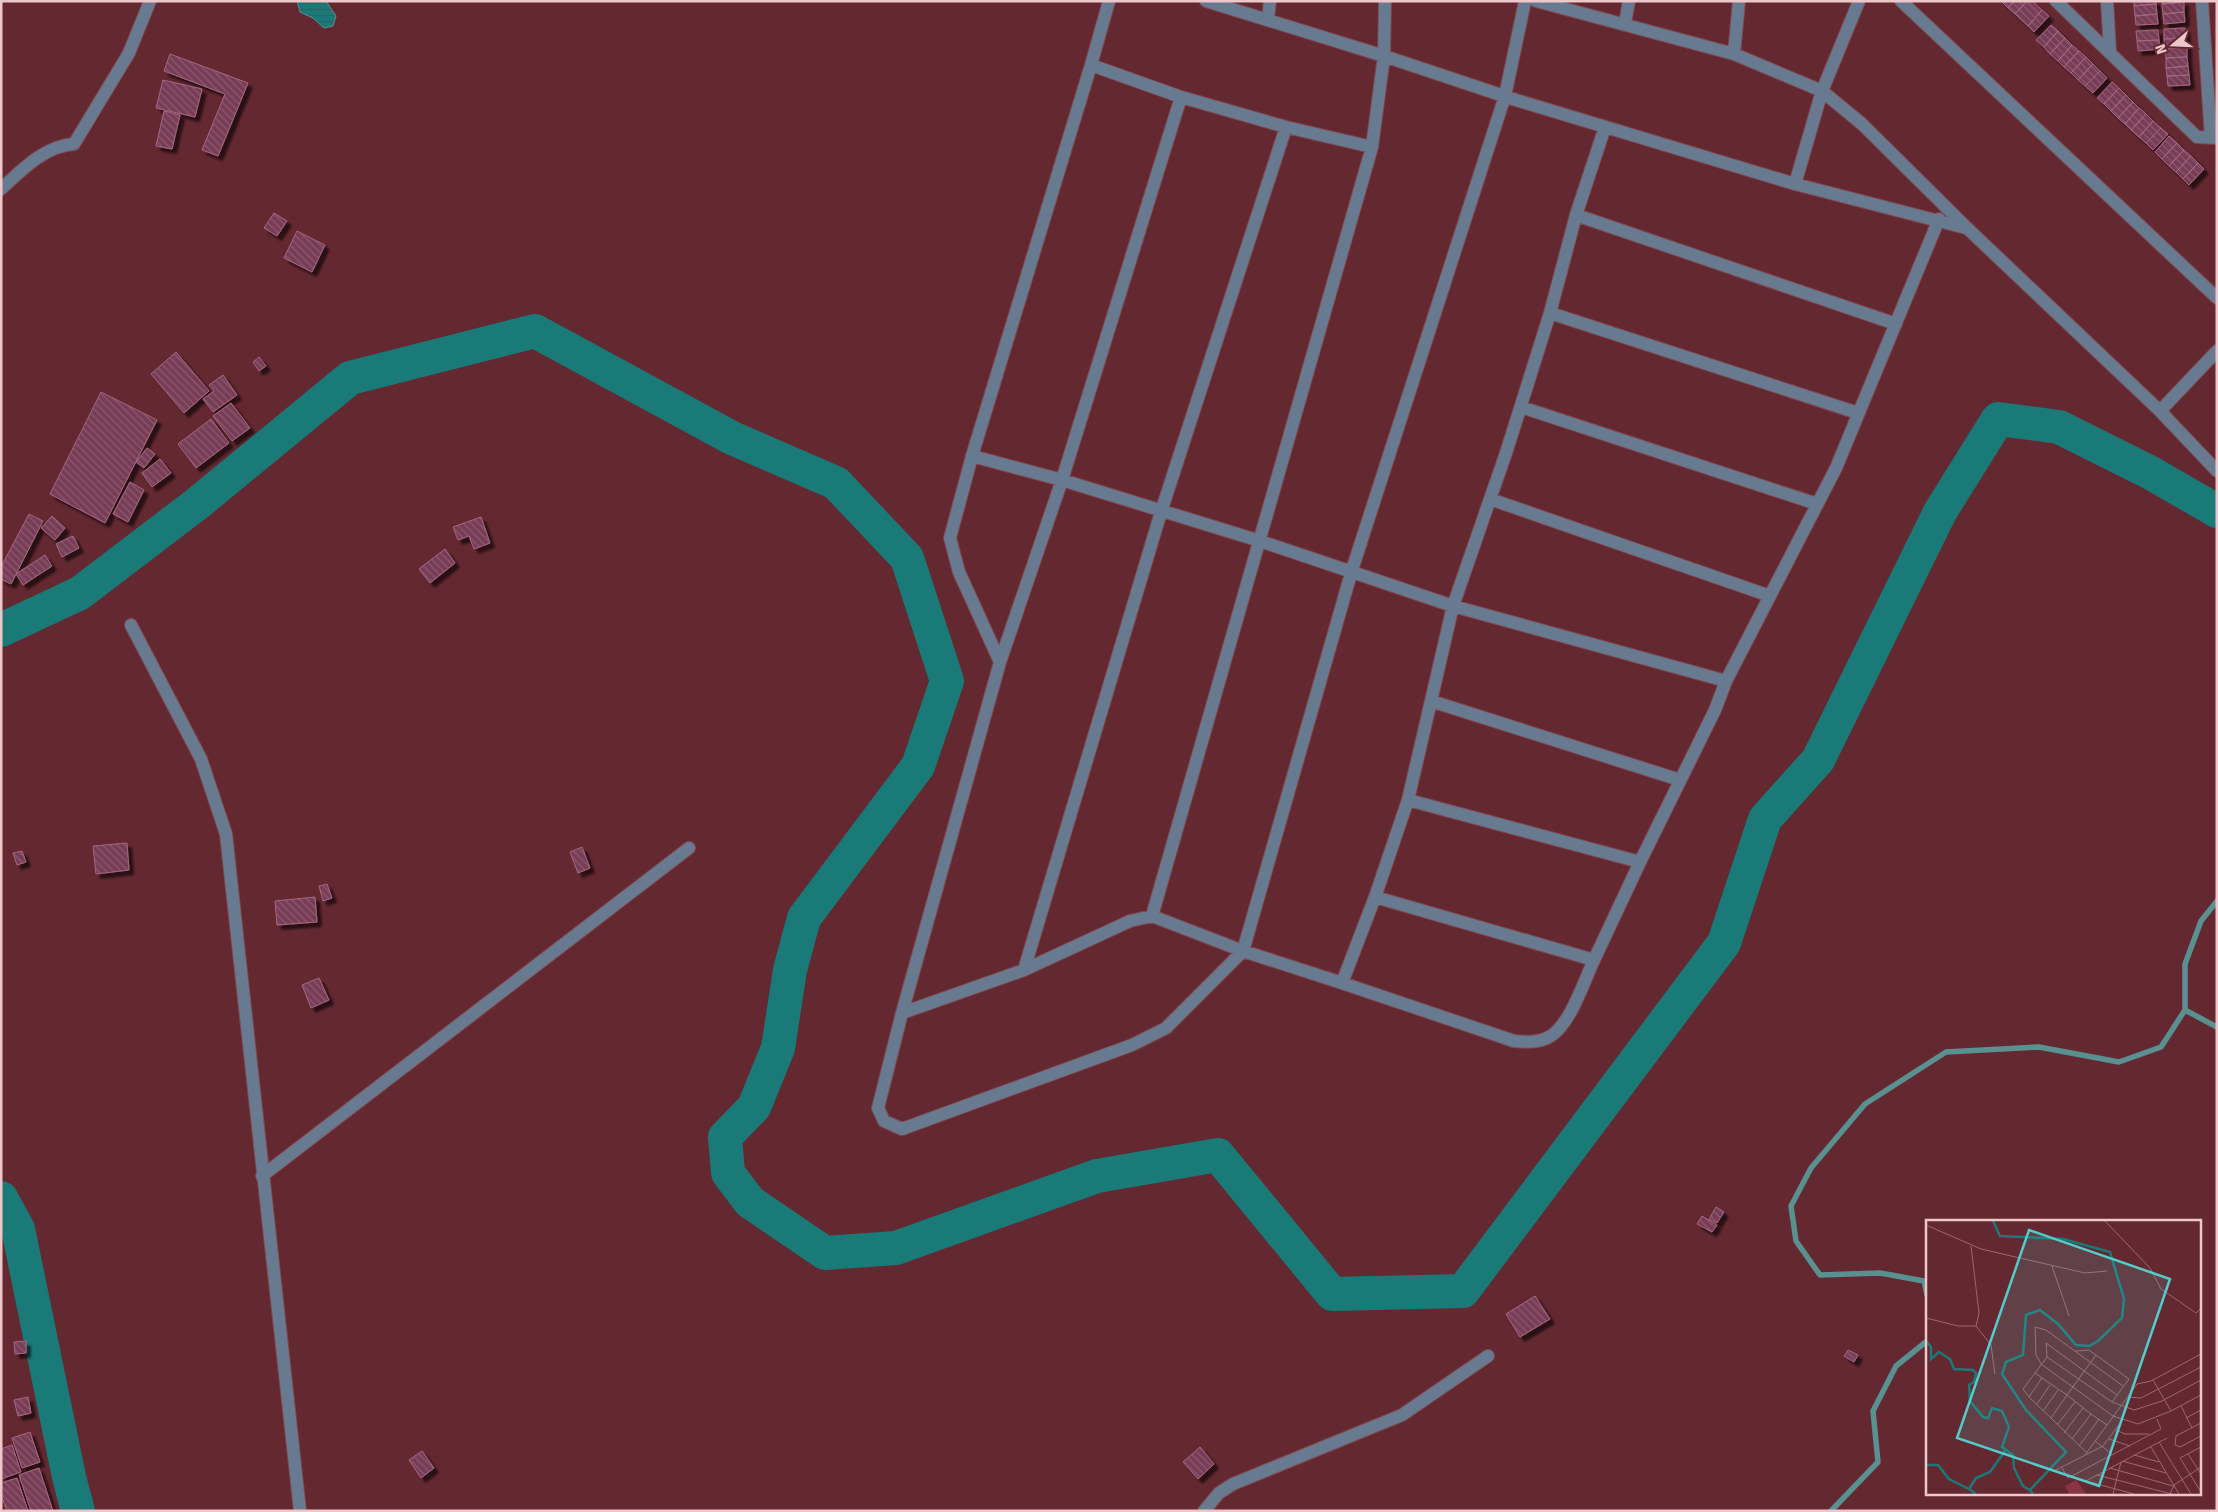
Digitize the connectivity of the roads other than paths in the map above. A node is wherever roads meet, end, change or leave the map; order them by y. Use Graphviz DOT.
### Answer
graph roads {
  1 [pos="150,1"];
  2 [pos="1109,1"];
  3 [pos="1206,1"];
  4 [pos="1270,1"];
  5 [pos="1385,1"];
  6 [pos="1525,1"];
  7 [pos="1536,1"];
  8 [pos="1629,1"];
  9 [pos="1739,1"];
  10 [pos="1859,1"];
  11 [pos="1901,1"];
  12 [pos="2056,1"];
  13 [pos="2107,1"];
  14 [pos="2202,1"];
  15 [pos="1268,19"];
  16 [pos="1625,24"];
  17 [pos="2110,51"];
  18 [pos="1734,54"];
  19 [pos="1384,56"];
  20 [pos="1091,65"];
  21 [pos="1822,91"];
  22 [pos="1505,96"];
  23 [pos="1181,97"];
  24 [pos="1286,127"];
  25 [pos="1605,127"];
  26 [pos="2214,138"];
  27 [pos="1372,147"];
  28 [pos="1795,184"];
  29 [pos="1,189"];
  30 [pos="1576,215"];
  31 [pos="1939,220"];
  32 [pos="1967,228"];
  33 [pos="2217,298"];
  34 [pos="1550,313"];
  35 [pos="1896,324"];
  36 [pos="2217,351"];
  37 [pos="1521,407"];
  38 [pos="2160,411"];
  39 [pos="1858,413"];
  40 [pos="972,456"];
  41 [pos="2217,471"];
  42 [pos="1062,480"];
  43 [pos="1490,499"];
  44 [pos="1817,504"];
  45 [pos="1161,512"];
  46 [pos="1260,541"];
  47 [pos="1352,570"];
  48 [pos="1770,596"];
  49 [pos="1453,606"];
  50 [pos="131,625"];
  51 [pos="1000,662"];
  52 [pos="1726,681"];
  53 [pos="1431,701"];
  54 [pos="1680,780"];
  55 [pos="1408,800"];
  56 [pos="690,848"];
  57 [pos="1640,862"];
  58 [pos="1375,897"];
  59 [pos="1152,916"];
  60 [pos="1243,951"];
  61 [pos="1594,960"];
  62 [pos="1024,970"];
  63 [pos="1342,983"];
  64 [pos="902,1014"];
  65 [pos="262,1176"];
  66 [pos="1488,1356"];
  67 [pos="300,1511"];
  68 [pos="1204,1511"];
  1 -- 29 [label="street"];
  2 -- 20 [label="street"];
  3 -- 15 [label="street"];
  4 -- 15 [label="street"];
  5 -- 19 [label="street"];
  6 -- 22 [label="street"];
  7 -- 16 [label="street"];
  8 -- 16 [label="street"];
  9 -- 18 [label="street"];
  10 -- 21 [label="street"];
  11 -- 33 [label="street"];
  12 -- 17 [label="street"];
  13 -- 17 [label="street"];
  14 -- 26 [label="street"];
  15 -- 19 [label="street"];
  16 -- 18 [label="street"];
  17 -- 26 [label="street"];
  18 -- 21 [label="street"];
  19 -- 22 [label="street"];
  19 -- 27 [label="street"];
  20 -- 23 [label="street"];
  20 -- 40 [label="street"];
  21 -- 28 [label="street"];
  21 -- 32 [label="street"];
  22 -- 25 [label="street"];
  22 -- 47 [label="street"];
  23 -- 24 [label="street"];
  23 -- 42 [label="street"];
  24 -- 27 [label="street"];
  24 -- 45 [label="street"];
  25 -- 28 [label="street"];
  25 -- 30 [label="street"];
  27 -- 46 [label="street"];
  28 -- 31 [label="street"];
  30 -- 34 [label="street"];
  30 -- 35 [label="street"];
  31 -- 32 [label="street"];
  31 -- 35 [label="street"];
  32 -- 38 [label="street"];
  34 -- 37 [label="street"];
  34 -- 39 [label="street"];
  35 -- 39 [label="street"];
  36 -- 38 [label="street"];
  37 -- 43 [label="street"];
  37 -- 44 [label="street"];
  38 -- 41 [label="street"];
  39 -- 44 [label="street"];
  40 -- 42 [label="street"];
  40 -- 51 [label="street"];
  42 -- 45 [label="street"];
  42 -- 51 [label="street"];
  43 -- 48 [label="street"];
  43 -- 49 [label="street"];
  44 -- 48 [label="street"];
  45 -- 46 [label="street"];
  45 -- 62 [label="street"];
  46 -- 47 [label="street"];
  46 -- 59 [label="street"];
  47 -- 49 [label="street"];
  47 -- 60 [label="street"];
  48 -- 52 [label="street"];
  49 -- 52 [label="street"];
  49 -- 53 [label="street"];
  50 -- 65 [label="street"];
  51 -- 64 [label="street"];
  52 -- 54 [label="street"];
  53 -- 54 [label="street"];
  53 -- 55 [label="street"];
  54 -- 57 [label="street"];
  55 -- 57 [label="street"];
  55 -- 58 [label="street"];
  56 -- 65 [label="street"];
  57 -- 61 [label="street"];
  58 -- 61 [label="street"];
  58 -- 63 [label="street"];
  59 -- 60 [label="street"];
  59 -- 62 [label="street"];
  60 -- 63 [label="street"];
  60 -- 64 [label="street"];
  61 -- 63 [label="street"];
  62 -- 64 [label="street"];
  65 -- 67 [label="street"];
  66 -- 68 [label="street"];
}
